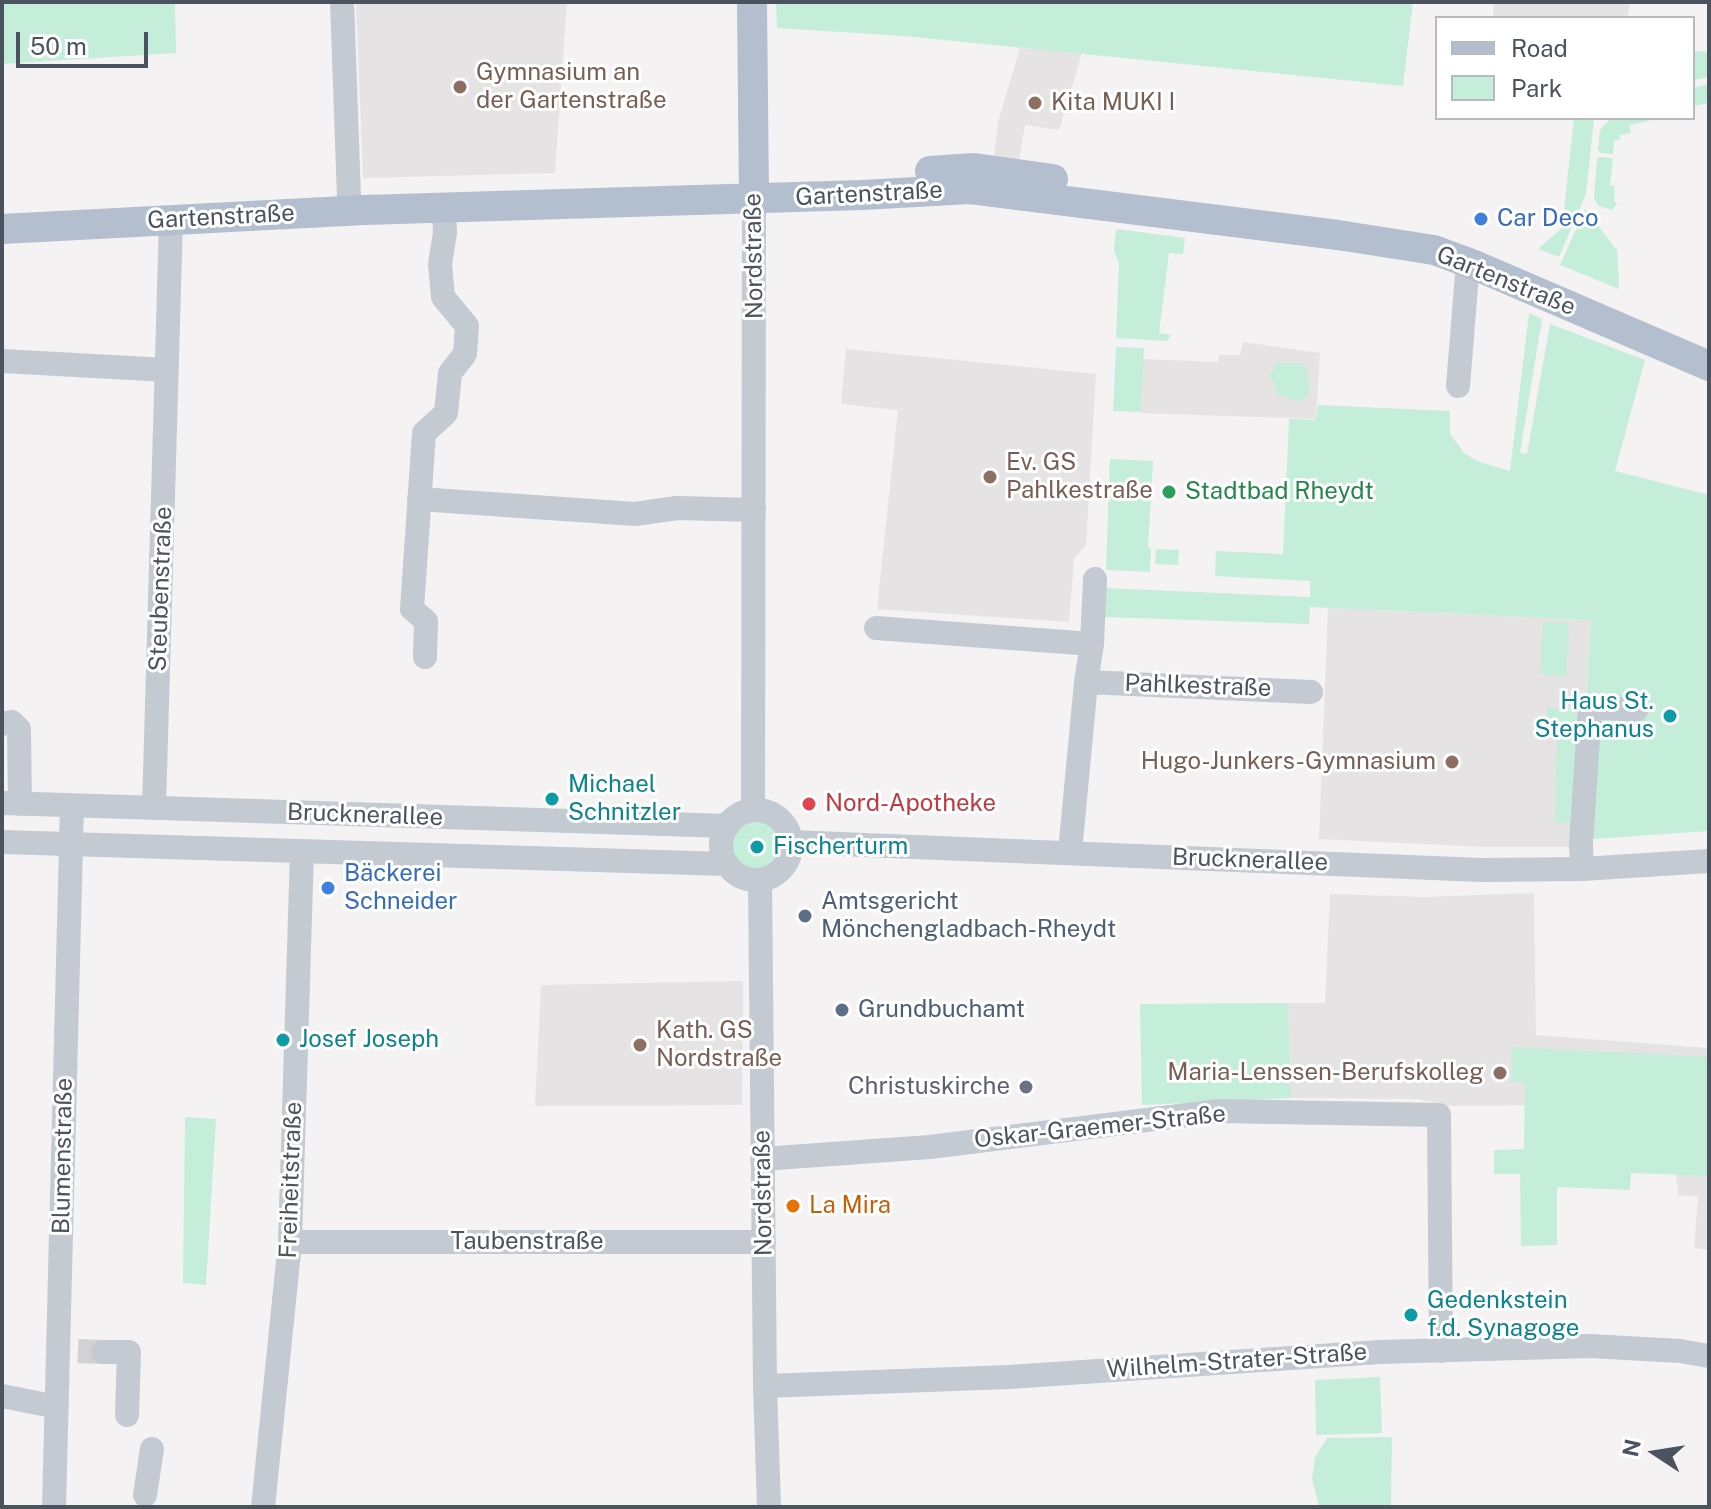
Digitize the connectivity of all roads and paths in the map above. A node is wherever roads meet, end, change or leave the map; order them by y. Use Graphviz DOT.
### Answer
graph roads {
  1 [pos="342,2"];
  2 [pos="752,2"];
  3 [pos="754,190"];
  4 [pos="349,197"];
  5 [pos="444,207"];
  6 [pos="2,213"];
  7 [pos="171,220"];
  8 [pos="2,229"];
  9 [pos="1468,262"];
  10 [pos="1709,347"];
  11 [pos="2,361"];
  12 [pos="1709,366"];
  13 [pos="167,370"];
  14 [pos="1458,386"];
  15 [pos="419,499"];
  16 [pos="754,510"];
  17 [pos="1095,579"];
  18 [pos="876,628"];
  19 [pos="1092,644"];
  20 [pos="425,657"];
  21 [pos="1086,682"];
  22 [pos="1311,692"];
  23 [pos="1636,710"];
  24 [pos="2,724"];
  25 [pos="11,804"];
  26 [pos="72,806"];
  27 [pos="154,808"];
  28 [pos="753,810"];
  29 [pos="728,826"];
  30 [pos="2,842"];
  31 [pos="791,842"];
  32 [pos="71,844"];
  33 [pos="302,851"];
  34 [pos="1070,852"];
  35 [pos="1709,861"];
  36 [pos="727,864"];
  37 [pos="1582,869"];
  38 [pos="760,880"];
  39 [pos="762,1159"];
  40 [pos="290,1242"];
  41 [pos="764,1242"];
  42 [pos="1441,1351"];
  43 [pos="103,1352"];
  44 [pos="1709,1356"];
  45 [pos="765,1386"];
  46 [pos="2,1396"];
  47 [pos="57,1407"];
  48 [pos="127,1415"];
  49 [pos="152,1449"];
  50 [pos="145,1495"];
  51 [pos="54,1507"];
  52 [pos="263,1507"];
  53 [pos="769,1507"];
  1 -- 4 [label="street"];
  2 -- 3 [label="main road, Nordstraße"];
  3 -- 4 [label="main road, Gartenstraße"];
  3 -- 5 [label="main road, Gartenstraße"];
  3 -- 9 [label="main road, Gartenstraße"];
  3 -- 10 [label="main road, Gartenstraße"];
  3 -- 16 [label="street, Nordstraße"];
  4 -- 6 [label="main road, Gartenstraße"];
  5 -- 7 [label="main road, Gartenstraße"];
  5 -- 15 [label="street"];
  7 -- 8 [label="main road, Gartenstraße"];
  7 -- 13 [label="street, Steubenstraße"];
  9 -- 12 [label="main road, Gartenstraße"];
  9 -- 14 [label="street"];
  11 -- 13 [label="street"];
  13 -- 27 [label="street, Steubenstraße"];
  15 -- 16 [label="street"];
  15 -- 20 [label="street"];
  16 -- 28 [label="street, Nordstraße"];
  17 -- 19 [label="street"];
  18 -- 19 [label="street"];
  19 -- 21 [label="street"];
  21 -- 22 [label="street, Pahlkestraße"];
  21 -- 34 [label="street"];
  23 -- 37 [label="street"];
  24 -- 25 [label="street"];
  25 -- 26 [label="street, Brucknerallee"];
  26 -- 27 [label="street, Brucknerallee"];
  26 -- 32 [label="street, Blumenstraße"];
  27 -- 29 [label="street, Brucknerallee"];
  28 -- 29 [label="street"];
  28 -- 31 [label="street"];
  29 -- 36 [label="street"];
  30 -- 32 [label="street, Brucknerallee"];
  31 -- 34 [label="street, Brucknerallee"];
  31 -- 38 [label="street"];
  32 -- 33 [label="street, Brucknerallee"];
  32 -- 47 [label="street, Blumenstraße"];
  33 -- 36 [label="street, Brucknerallee"];
  33 -- 40 [label="street, Freiheitstraße"];
  34 -- 37 [label="street, Brucknerallee"];
  35 -- 37 [label="street, Brucknerallee"];
  36 -- 38 [label="street"];
  38 -- 39 [label="street, Nordstraße"];
  39 -- 41 [label="street, Nordstraße"];
  39 -- 42 [label="street, Oskar-Graemer-Straße"];
  40 -- 41 [label="street, Taubenstraße"];
  40 -- 52 [label="street, Freiheitstraße"];
  41 -- 45 [label="street, Nordstraße"];
  42 -- 44 [label="street, Wilhelm-Strater-Straße"];
  42 -- 45 [label="street, Wilhelm-Strater-Straße"];
  43 -- 48 [label="street"];
  45 -- 53 [label="street, Nordstraße"];
  46 -- 47 [label="street"];
  47 -- 51 [label="street, Blumenstraße"];
  49 -- 50 [label="street"];
}
